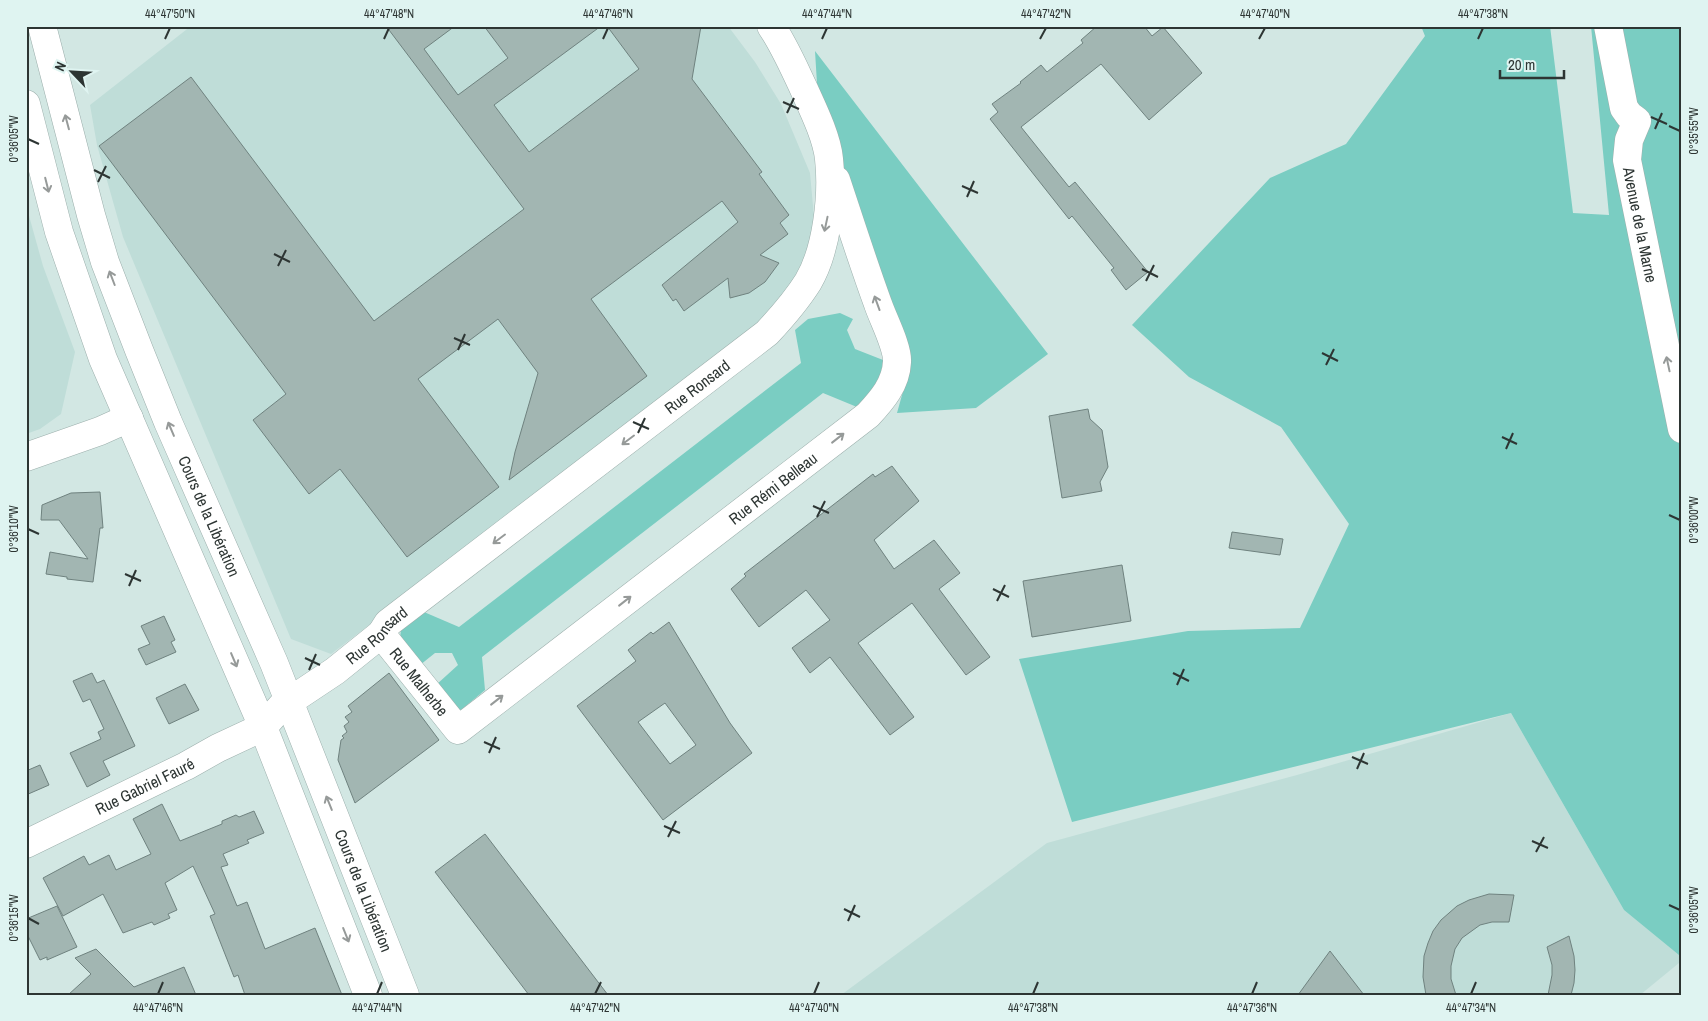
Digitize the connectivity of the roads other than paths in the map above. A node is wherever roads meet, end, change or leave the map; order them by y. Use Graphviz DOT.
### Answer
graph roads {
  1 [pos="42,26"];
  2 [pos="771,26"];
  3 [pos="1608,26"];
  4 [pos="26,104"];
  5 [pos="829,158"];
  6 [pos="129,418"];
  7 [pos="1682,429"];
  8 [pos="26,457"];
  9 [pos="194,571"];
  10 [pos="250,609"];
  11 [pos="381,634"];
  12 [pos="288,699"];
  13 [pos="263,727"];
  14 [pos="458,730"];
  15 [pos="26,844"];
  16 [pos="387,948"];
  17 [pos="368,995"];
  18 [pos="405,995"];
  10 -- 1 [label="street, Cours de la Libération, one-way"];
  2 -- 5 [label="street, Rue Ronsard"];
  7 -- 3 [label="street, Avenue de la Marne, one-way"];
  4 -- 6 [label="street, Cours de la Libération, one-way"];
  5 -- 11 [label="street, Rue Ronsard, one-way"];
  14 -- 5 [label="street, Rue Rémi Belleau, one-way"];
  6 -- 8 [label="street"];
  6 -- 9 [label="street, Cours de la Libération"];
  6 -- 10 [label="street"];
  9 -- 12 [label="street"];
  9 -- 13 [label="street, Cours de la Libération, one-way"];
  10 -- 12 [label="street, Cours de la Libération"];
  11 -- 12 [label="street, Rue Ronsard"];
  11 -- 14 [label="street, Rue Malherbe"];
  12 -- 13 [label="street"];
  16 -- 12 [label="street, Cours de la Libération, one-way"];
  13 -- 15 [label="street, Rue Gabriel Fauré"];
  13 -- 16 [label="street"];
  13 -- 17 [label="street, Cours de la Libération, one-way"];
  16 -- 18 [label="street, Cours de la Libération"];
}
